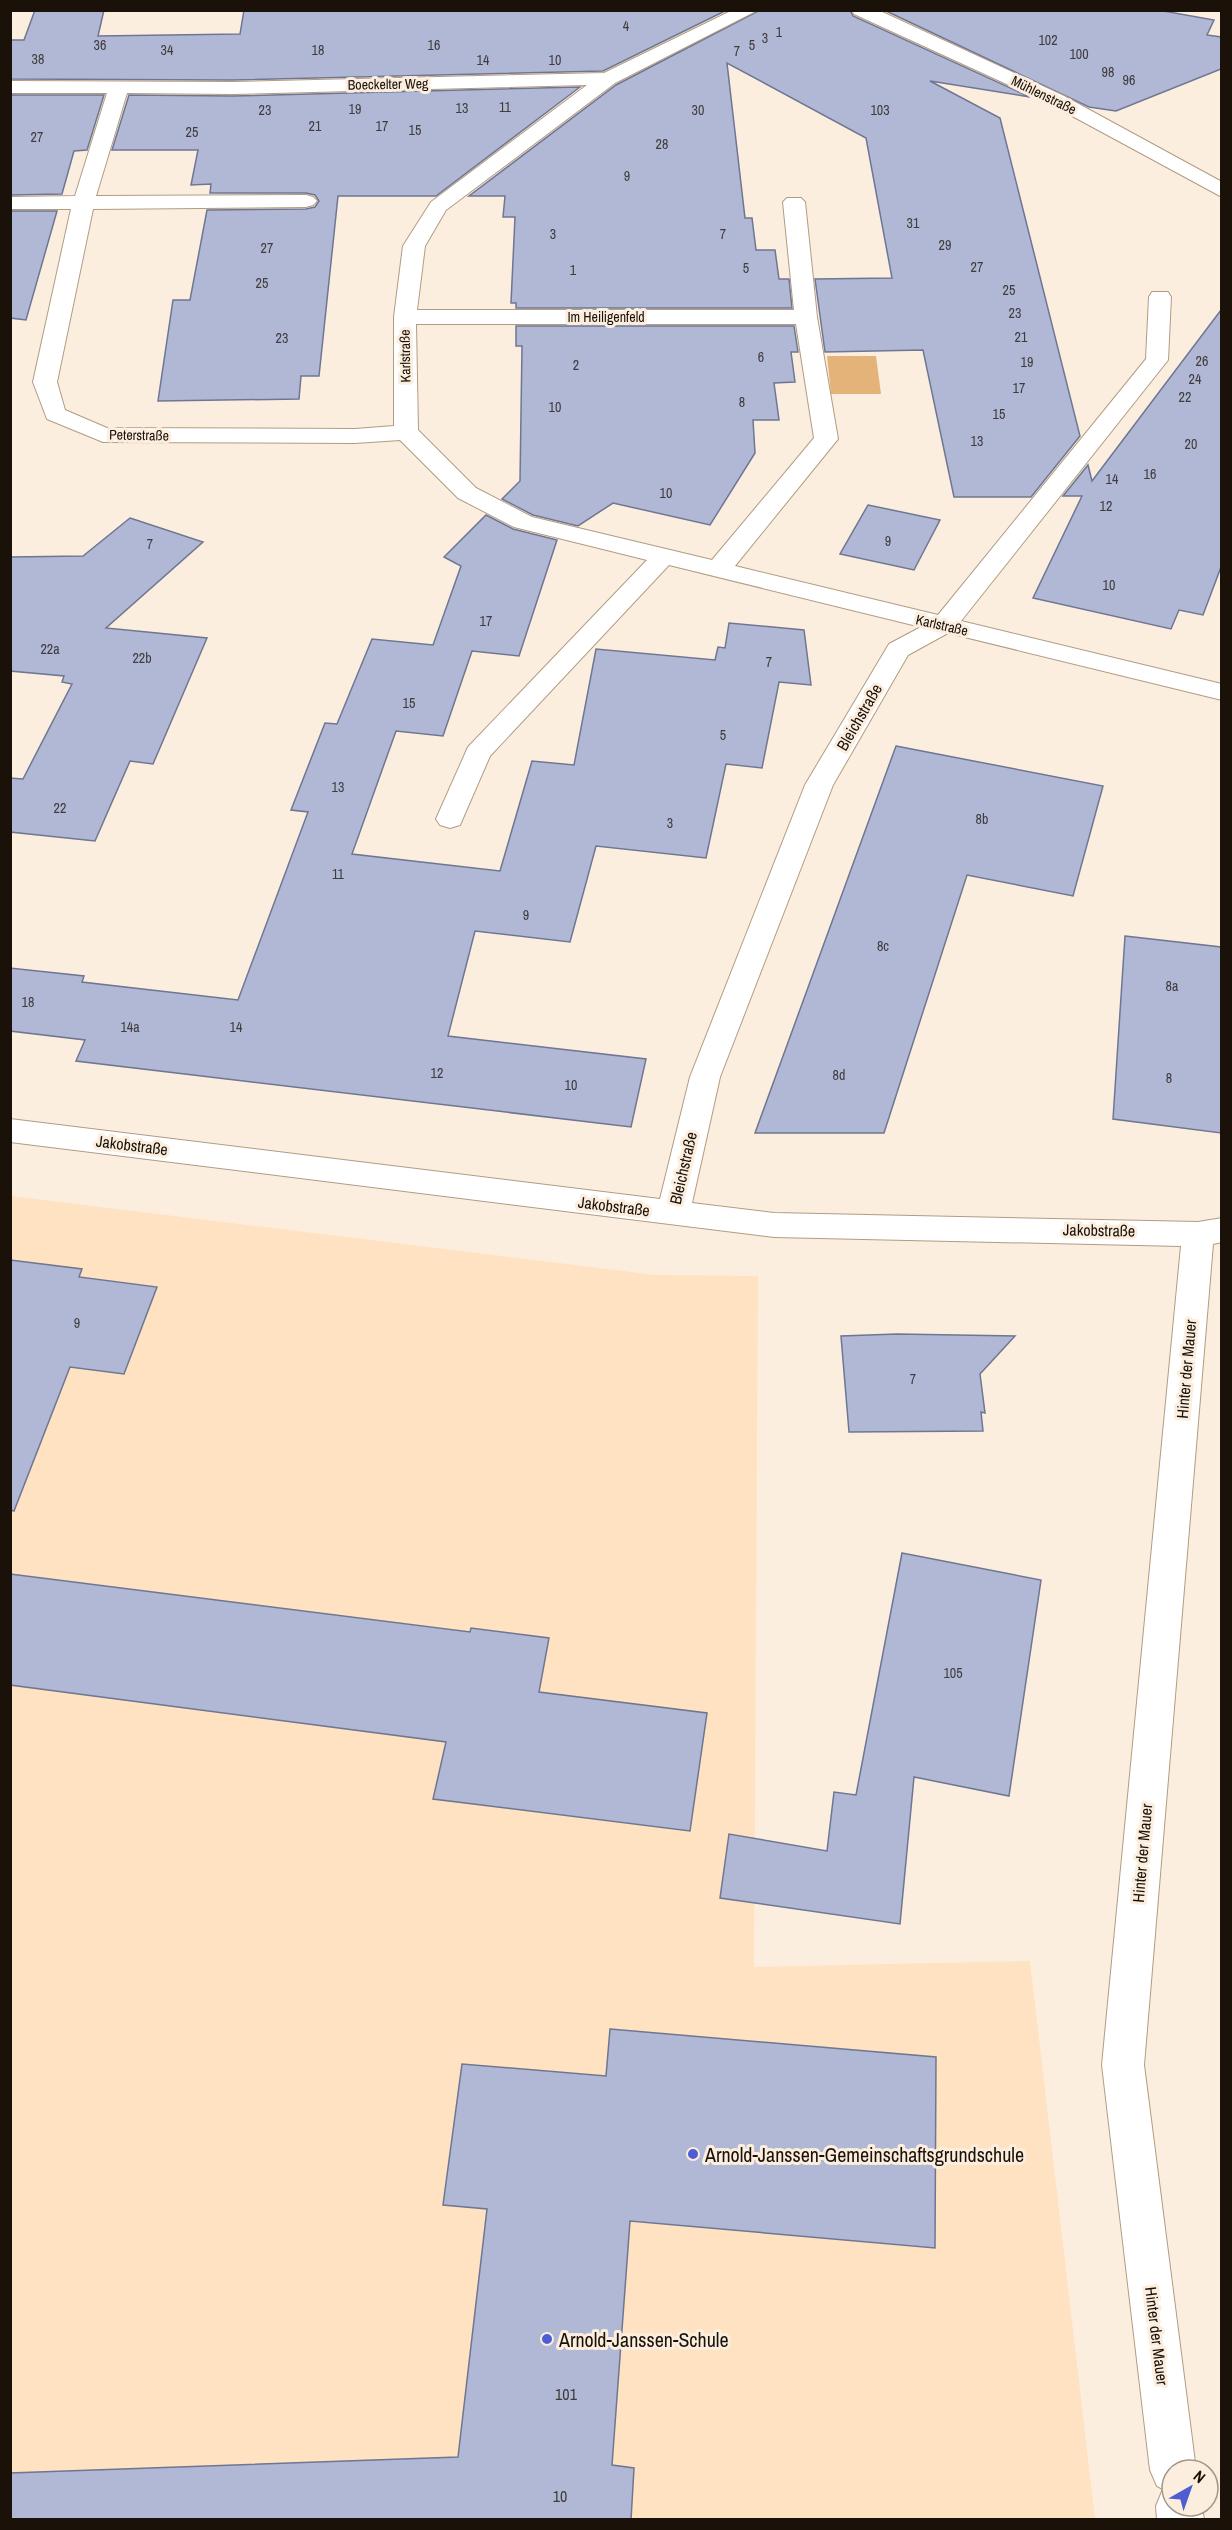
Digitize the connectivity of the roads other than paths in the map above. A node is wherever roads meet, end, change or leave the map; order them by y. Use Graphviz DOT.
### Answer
graph roads {
  1 [pos="749,10"];
  2 [pos="861,10"];
  3 [pos="608,79"];
  4 [pos="10,87"];
  5 [pos="119,88"];
  6 [pos="1221,191"];
  7 [pos="306,201"];
  8 [pos="794,202"];
  9 [pos="10,203"];
  10 [pos="83,204"];
  11 [pos="1160,297"];
  12 [pos="405,317"];
  13 [pos="806,317"];
  14 [pos="406,432"];
  15 [pos="663,558"];
  16 [pos="717,571"];
  17 [pos="944,625"];
  18 [pos="1221,692"];
  19 [pos="450,819"];
  20 [pos="10,1130"];
  21 [pos="673,1213"];
  22 [pos="1210,1232"];
  23 [pos="1172,2458"];
  1 -- 3 [label="street, Boeckelter Weg"];
  2 -- 6 [label="street, Mühlenstraße"];
  3 -- 5 [label="street, Boeckelter Weg"];
  3 -- 12 [label="street, Karlstraße"];
  4 -- 5 [label="street, Boeckelter Weg"];
  5 -- 10 [label="street, Peterstraße"];
  7 -- 10 [label="street"];
  8 -- 13 [label="street"];
  9 -- 10 [label="street"];
  10 -- 14 [label="street, Peterstraße"];
  11 -- 17 [label="street, Bleichstraße"];
  12 -- 13 [label="street, Im Heiligenfeld"];
  12 -- 14 [label="street, Karlstraße"];
  13 -- 16 [label="street"];
  14 -- 15 [label="street, Karlstraße"];
  15 -- 16 [label="street, Karlstraße"];
  15 -- 19 [label="street"];
  16 -- 17 [label="street, Karlstraße"];
  17 -- 18 [label="street, Karlstraße"];
  17 -- 21 [label="street, Bleichstraße"];
  20 -- 21 [label="street, Jakobstraße"];
  21 -- 22 [label="street, Jakobstraße"];
  22 -- 23 [label="street, Hinter der Mauer"];
}
